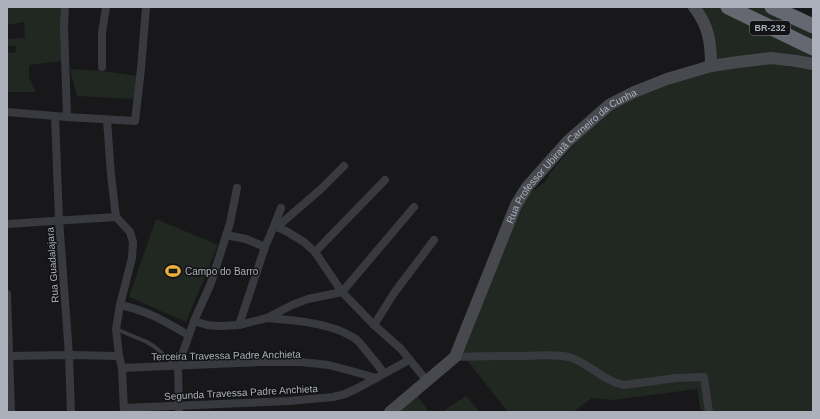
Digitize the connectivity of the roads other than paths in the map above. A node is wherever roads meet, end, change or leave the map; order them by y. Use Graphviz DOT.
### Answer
graph roads {
  1 [pos="65,7"];
  2 [pos="106,7"];
  3 [pos="146,7"];
  4 [pos="694,7"];
  5 [pos="728,7"];
  6 [pos="772,7"];
  7 [pos="813,26"];
  8 [pos="813,48"];
  9 [pos="813,64"];
  10 [pos="711,66"];
  11 [pos="102,67"];
  12 [pos="7,112"];
  13 [pos="55,116"];
  14 [pos="67,117"];
  15 [pos="106,120"];
  16 [pos="344,166"];
  17 [pos="385,180"];
  18 [pos="237,188"];
  19 [pos="414,207"];
  20 [pos="281,208"];
  21 [pos="116,217"];
  22 [pos="59,220"];
  23 [pos="7,224"];
  24 [pos="275,226"];
  25 [pos="226,235"];
  26 [pos="434,240"];
  27 [pos="265,248"];
  28 [pos="315,252"];
  29 [pos="342,292"];
  30 [pos="7,294"];
  31 [pos="120,304"];
  32 [pos="267,318"];
  33 [pos="194,321"];
  34 [pos="239,325"];
  35 [pos="374,325"];
  36 [pos="116,329"];
  37 [pos="8,330"];
  38 [pos="188,334"];
  39 [pos="69,354"];
  40 [pos="9,356"];
  41 [pos="119,356"];
  42 [pos="455,357"];
  43 [pos="409,360"];
  44 [pos="176,365"];
  45 [pos="122,368"];
  46 [pos="381,376"];
  47 [pos="427,381"];
  48 [pos="179,409"];
  49 [pos="124,410"];
  50 [pos="11,412"];
  51 [pos="71,412"];
  52 [pos="390,412"];
  53 [pos="709,412"];
  1 -- 14 [label="street"];
  2 -- 11 [label="street"];
  3 -- 15 [label="street"];
  4 -- 10 [label="street"];
  5 -- 8 [label="highway, BR-232"];
  6 -- 7 [label="highway, BR-232"];
  9 -- 10 [label="street, Rua Professor Ubiratã Carneiro da Cunha"];
  10 -- 42 [label="street, Rua Professor Ubiratã Carneiro da Cunha"];
  12 -- 13 [label="street"];
  13 -- 14 [label="street"];
  13 -- 22 [label="street, Rua Guadalajara"];
  14 -- 15 [label="street"];
  15 -- 21 [label="street"];
  16 -- 24 [label="street"];
  17 -- 28 [label="street"];
  18 -- 25 [label="street"];
  19 -- 29 [label="street"];
  20 -- 24 [label="street"];
  21 -- 22 [label="street"];
  21 -- 31 [label="street"];
  22 -- 23 [label="street"];
  22 -- 39 [label="street, Rua Guadalajara"];
  24 -- 27 [label="street"];
  24 -- 28 [label="street"];
  25 -- 27 [label="street"];
  25 -- 33 [label="street"];
  26 -- 35 [label="street"];
  27 -- 34 [label="street"];
  28 -- 29 [label="street"];
  29 -- 32 [label="street"];
  29 -- 35 [label="street"];
  30 -- 37 [label="street"];
  31 -- 36 [label="street"];
  31 -- 38 [label="street"];
  32 -- 34 [label="street"];
  32 -- 46 [label="street"];
  33 -- 34 [label="street"];
  33 -- 38 [label="street"];
  35 -- 43 [label="street"];
  36 -- 41 [label="street"];
  36 -- 44 [label="lane"];
  37 -- 40 [label="street"];
  38 -- 44 [label="street"];
  39 -- 40 [label="street"];
  39 -- 41 [label="street"];
  39 -- 51 [label="street, Rua Guadalajara"];
  40 -- 50 [label="street"];
  41 -- 45 [label="street"];
  42 -- 47 [label="street, Rua Professor Ubiratã Carneiro da Cunha"];
  42 -- 53 [label="street"];
  43 -- 46 [label="street, Segunda Travessa Padre Anchieta"];
  43 -- 47 [label="street"];
  44 -- 45 [label="street, Terceira Travessa Padre Anchieta"];
  44 -- 46 [label="street, Terceira Travessa Padre Anchieta"];
  44 -- 48 [label="street"];
  45 -- 49 [label="street"];
  46 -- 48 [label="street, Segunda Travessa Padre Anchieta"];
  47 -- 52 [label="street, Rua Professor Ubiratã Carneiro da Cunha"];
  48 -- 49 [label="street, Segunda Travessa Padre Anchieta"];
}
